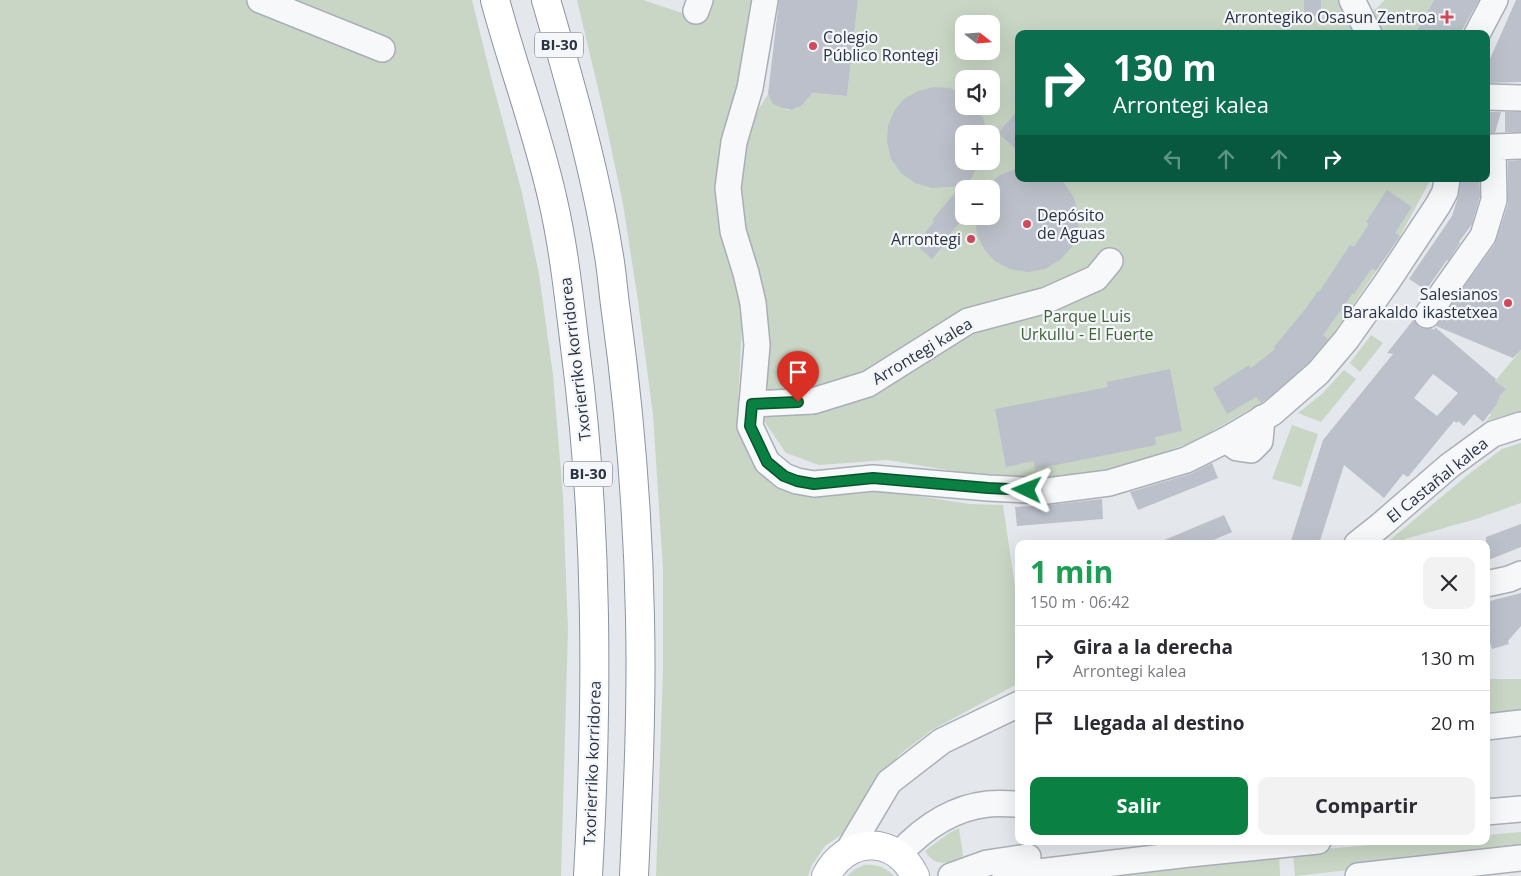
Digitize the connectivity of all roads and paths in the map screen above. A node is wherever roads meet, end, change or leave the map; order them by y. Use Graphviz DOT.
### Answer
graph roads {
  1 [pos="260,0"];
  2 [pos="495,0"];
  3 [pos="546,0"];
  4 [pos="765,0"];
  5 [pos="1352,0"];
  6 [pos="1495,0"];
  7 [pos="1367,30"];
  8 [pos="1479,30"];
  9 [pos="382,49"];
  10 [pos="1490,97"];
  11 [pos="1521,98"];
  12 [pos="1521,146"];
  13 [pos="1447,182"];
  14 [pos="1110,261"];
  15 [pos="1427,315"];
  16 [pos="752,404"];
  17 [pos="1521,425"];
  18 [pos="1362,540"];
  19 [pos="1521,574"];
  20 [pos="1490,583"];
  21 [pos="1015,706"];
  22 [pos="1521,723"];
  23 [pos="1490,727"];
  24 [pos="880,798"];
  25 [pos="1015,804"];
  26 [pos="1521,808"];
  27 [pos="1490,812"];
  28 [pos="1521,825"];
  29 [pos="1490,828"];
  30 [pos="1130,845"];
  31 [pos="1278,845"];
  32 [pos="848,851"];
  33 [pos="1521,858"];
  34 [pos="907,864"];
  35 [pos="1521,875"];
  36 [pos="588,876"];
  37 [pos="634,876"];
  38 [pos="826,876"];
  39 [pos="951,876"];
  40 [pos="1005,876"];
  41 [pos="1358,876"];
  42 [pos="1514,876"];
  1 -- 9 [label="street"];
  2 -- 36 [label="main road, Txorierriko korridorea / BI-30"];
  3 -- 37 [label="main road, BI-30"];
  4 -- 16 [label="street"];
  5 -- 7 [label="street"];
  6 -- 8 [label="street"];
  10 -- 11 [label="street"];
  12 -- 15 [label="street"];
  13 -- 16 [label="street"];
  14 -- 16 [label="street, Arrontegi kalea"];
  17 -- 18 [label="street, El Castañal kalea"];
  19 -- 20 [label="street"];
  21 -- 24 [label="street"];
  22 -- 23 [label="street"];
  24 -- 32 [label="street"];
  24 -- 34 [label="street"];
  25 -- 34 [label="street"];
  26 -- 27 [label="street"];
  28 -- 29 [label="street"];
  30 -- 39 [label="street"];
  31 -- 40 [label="street"];
  32 -- 34 [label="main road"];
  32 -- 38 [label="main road"];
  33 -- 41 [label="street"];
  35 -- 42 [label="street"];
}
